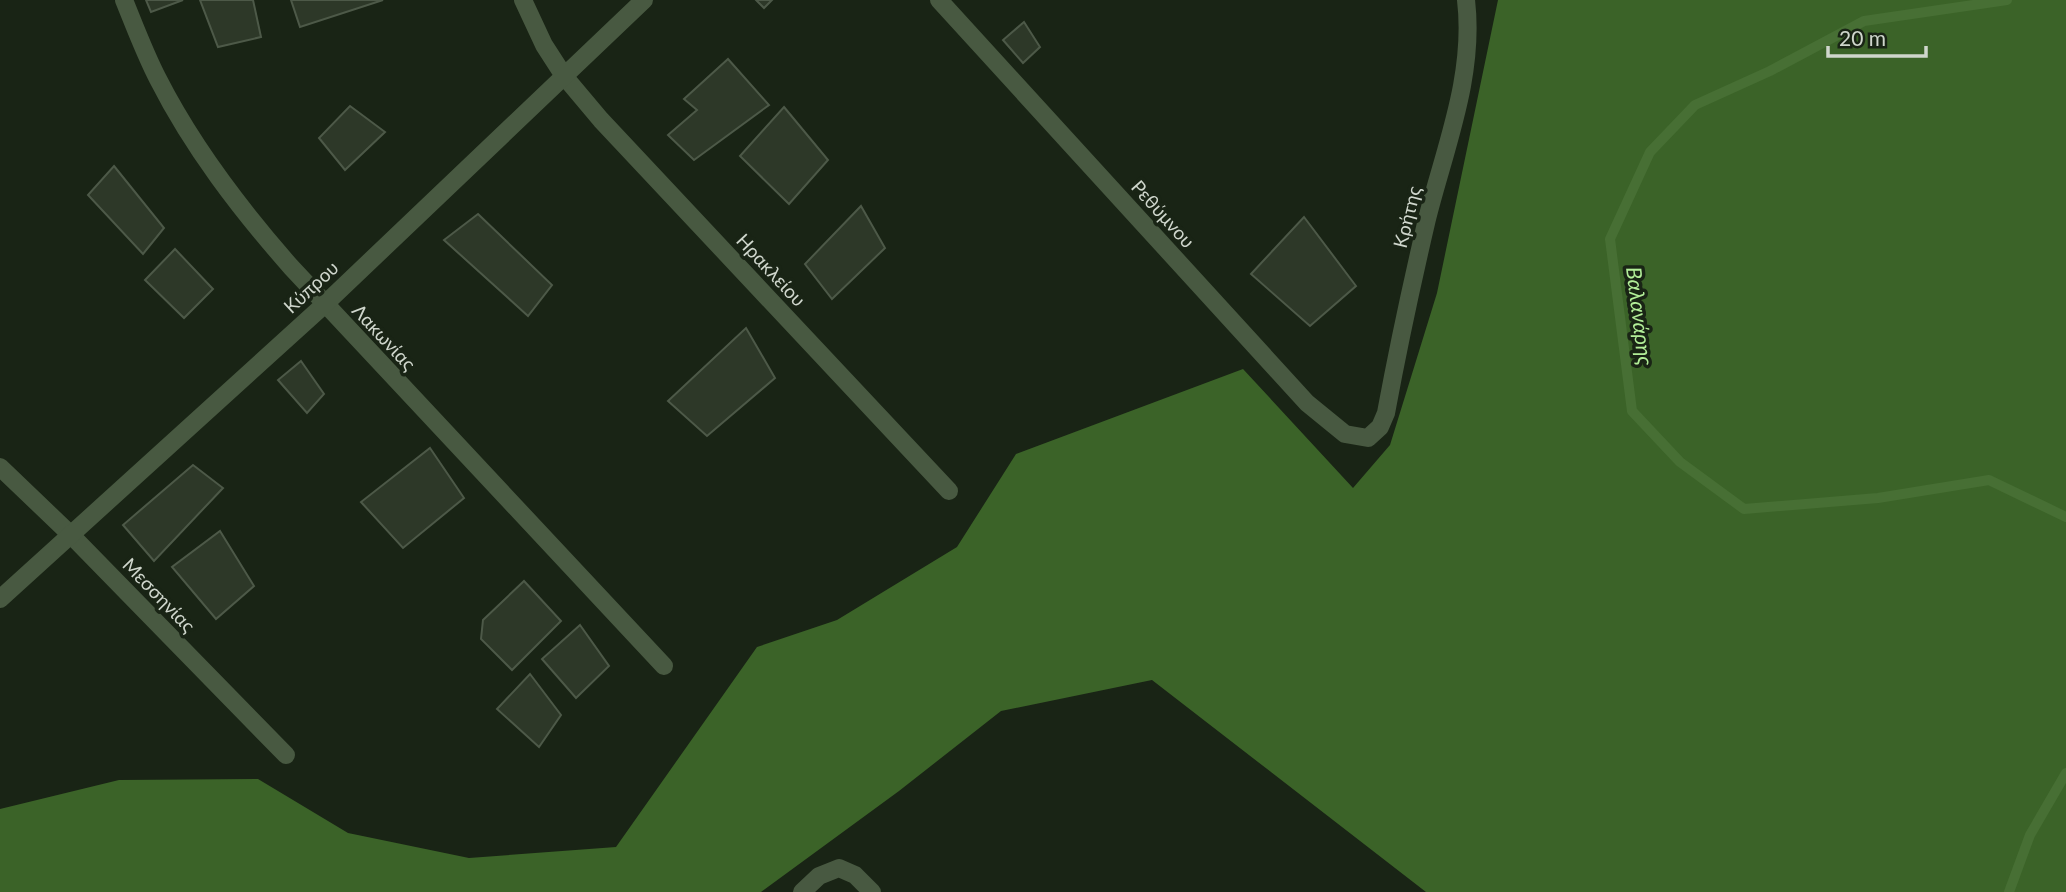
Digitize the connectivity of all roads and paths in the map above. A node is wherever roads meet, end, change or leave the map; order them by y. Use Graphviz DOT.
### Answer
graph roads {
  1 [pos="124,0"];
  2 [pos="523,0"];
  3 [pos="644,0"];
  4 [pos="939,0"];
  5 [pos="1466,0"];
  6 [pos="564,76"];
  7 [pos="325,304"];
  8 [pos="1368,438"];
  9 [pos="0,467"];
  10 [pos="949,491"];
  11 [pos="71,535"];
  12 [pos="0,598"];
  13 [pos="664,666"];
  14 [pos="286,755"];
  15 [pos="802,892"];
  16 [pos="872,892"];
  1 -- 7 [label="street, Λακωνίας"];
  2 -- 6 [label="street, Ηρακλείου"];
  3 -- 6 [label="street, Κύπρου"];
  4 -- 8 [label="street, Ρεθύμνου"];
  5 -- 8 [label="street, Κρήτης"];
  6 -- 7 [label="street, Κύπρου"];
  6 -- 10 [label="street, Ηρακλείου"];
  7 -- 11 [label="street, Κύπρου"];
  7 -- 13 [label="street, Λακωνίας"];
  9 -- 11 [label="street, Μεσσηνίας"];
  11 -- 12 [label="street, Κύπρου"];
  11 -- 14 [label="street, Μεσσηνίας"];
  15 -- 16 [label="street"];
}
